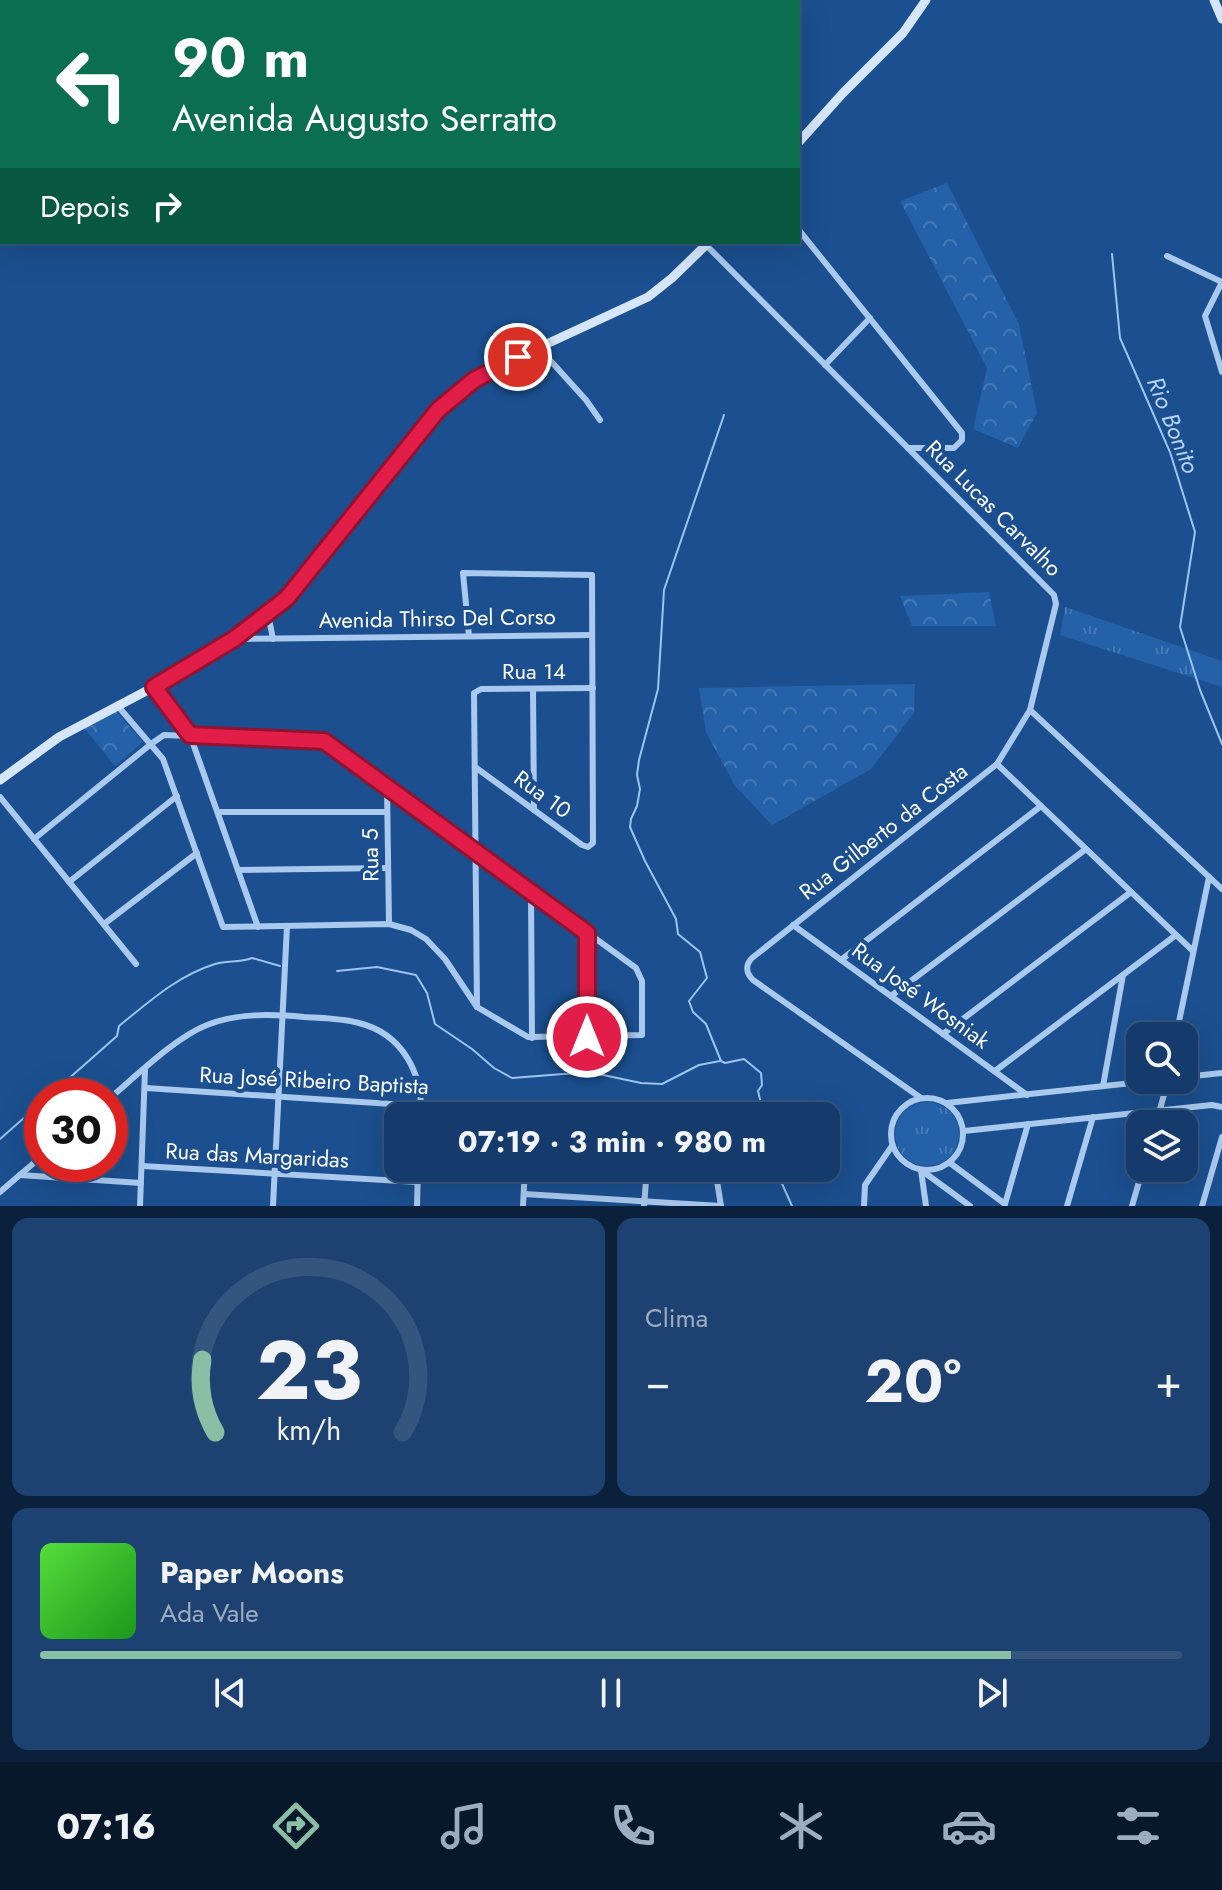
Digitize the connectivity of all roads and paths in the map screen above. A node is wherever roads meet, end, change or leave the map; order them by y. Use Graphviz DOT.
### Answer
graph roads {
  1 [pos="926,0"];
  2 [pos="1214,0"];
  3 [pos="1222,19"];
  4 [pos="800,141"];
  5 [pos="800,231"];
  6 [pos="708,244"];
  7 [pos="1167,256"];
  8 [pos="1222,282"];
  9 [pos="870,318"];
  10 [pos="539,348"];
  11 [pos="825,365"];
  12 [pos="1222,372"];
  13 [pos="600,420"];
  14 [pos="908,448"];
  15 [pos="268,614"];
  16 [pos="592,635"];
  17 [pos="469,636"];
  18 [pos="234,639"];
  19 [pos="273,639"];
  20 [pos="154,687"];
  21 [pos="593,688"];
  22 [pos="533,689"];
  23 [pos="117,705"];
  24 [pos="1030,710"];
  25 [pos="190,735"];
  26 [pos="151,744"];
  27 [pos="997,764"];
  28 [pos="475,767"];
  29 [pos="0,780"];
  30 [pos="387,787"];
  31 [pos="177,796"];
  32 [pos="0,797"];
  33 [pos="1041,806"];
  34 [pos="534,810"];
  35 [pos="218,812"];
  36 [pos="387,812"];
  37 [pos="34,839"];
  38 [pos="1086,849"];
  39 [pos="476,852"];
  40 [pos="197,853"];
  41 [pos="388,868"];
  42 [pos="238,870"];
  43 [pos="1209,877"];
  44 [pos="69,882"];
  45 [pos="1222,889"];
  46 [pos="531,892"];
  47 [pos="1131,892"];
  48 [pos="104,924"];
  49 [pos="389,924"];
  50 [pos="793,925"];
  51 [pos="287,926"];
  52 [pos="258,927"];
  53 [pos="587,933"];
  54 [pos="1176,935"];
  55 [pos="1193,951"];
  56 [pos="841,960"];
  57 [pos="136,964"];
  58 [pos="1123,974"];
  59 [pos="891,996"];
  60 [pos="477,1007"];
  61 [pos="283,1015"];
  62 [pos="1179,1022"];
  63 [pos="943,1034"];
  64 [pos="587,1037"];
  65 [pos="532,1038"];
  66 [pos="145,1069"];
  67 [pos="995,1071"];
  68 [pos="1222,1073"];
  69 [pos="1198,1076"];
  70 [pos="128,1083"];
  71 [pos="1126,1084"];
  72 [pos="1103,1086"];
  73 [pos="146,1088"];
  74 [pos="1164,1094"];
  75 [pos="1027,1095"];
  76 [pos="279,1096"];
  77 [pos="921,1098"];
  78 [pos="386,1102"];
  79 [pos="421,1102"];
  80 [pos="947,1103"];
  81 [pos="1222,1107"];
  82 [pos="1160,1110"];
  83 [pos="1126,1114"];
  84 [pos="1093,1117"];
  85 [pos="1028,1124"];
  86 [pos="964,1131"];
  87 [pos="1222,1137"];
  88 [pos="892,1146"];
  89 [pos="950,1163"];
  90 [pos="142,1166"];
  91 [pos="921,1170"];
  92 [pos="24,1172"];
  93 [pos="20,1175"];
  94 [pos="275,1175"];
  95 [pos="384,1175"];
  96 [pos="418,1182"];
  97 [pos="524,1182"];
  98 [pos="646,1182"];
  99 [pos="717,1182"];
  100 [pos="1139,1182"];
  101 [pos="141,1183"];
  102 [pos="0,1192"];
  103 [pos="524,1194"];
  104 [pos="955,1195"];
  105 [pos="644,1204"];
  106 [pos="952,1204"];
  107 [pos="1007,1205"];
  108 [pos="140,1206"];
  109 [pos="273,1206"];
  110 [pos="417,1206"];
  111 [pos="523,1206"];
  112 [pos="721,1206"];
  113 [pos="864,1206"];
  114 [pos="926,1206"];
  115 [pos="970,1206"];
  116 [pos="1067,1206"];
  117 [pos="1132,1206"];
  118 [pos="1202,1206"];
  1 -- 4 [label="main road"];
  2 -- 3 [label="main road"];
  5 -- 9 [label="street"];
  6 -- 10 [label="main road"];
  6 -- 11 [label="street, Rua Lucas Carvalho"];
  7 -- 8 [label="street"];
  8 -- 12 [label="street"];
  9 -- 11 [label="street"];
  9 -- 14 [label="street"];
  10 -- 13 [label="street"];
  10 -- 15 [label="main road"];
  11 -- 14 [label="street, Rua Lucas Carvalho"];
  14 -- 24 [label="street, Rua Lucas Carvalho"];
  15 -- 18 [label="main road"];
  15 -- 19 [label="street"];
  16 -- 17 [label="street, Avenida Thirso Del Corso"];
  16 -- 17 [label="street"];
  16 -- 21 [label="street"];
  17 -- 19 [label="street, Avenida Thirso Del Corso"];
  18 -- 19 [label="street, Avenida Thirso Del Corso"];
  18 -- 20 [label="main road"];
  20 -- 23 [label="main road"];
  20 -- 25 [label="street"];
  21 -- 22 [label="street, Rua 14"];
  21 -- 34 [label="street, Rua 10"];
  22 -- 28 [label="street, Rua 14"];
  22 -- 34 [label="street"];
  23 -- 26 [label="street"];
  23 -- 29 [label="main road"];
  24 -- 27 [label="street, Rua Gilberto da Costa"];
  24 -- 43 [label="street"];
  25 -- 26 [label="street"];
  25 -- 30 [label="street"];
  25 -- 35 [label="street"];
  26 -- 31 [label="street"];
  26 -- 37 [label="street"];
  27 -- 33 [label="street"];
  27 -- 50 [label="street, Rua Gilberto da Costa"];
  28 -- 34 [label="street, Rua 10"];
  28 -- 39 [label="street"];
  30 -- 36 [label="street, Rua 5"];
  30 -- 39 [label="street"];
  31 -- 40 [label="street"];
  31 -- 44 [label="street"];
  32 -- 37 [label="street"];
  33 -- 38 [label="street"];
  33 -- 56 [label="street"];
  35 -- 36 [label="street"];
  35 -- 42 [label="street"];
  36 -- 41 [label="street, Rua 5"];
  37 -- 44 [label="street"];
  38 -- 47 [label="street"];
  38 -- 59 [label="street"];
  39 -- 46 [label="street"];
  39 -- 60 [label="street"];
  40 -- 48 [label="street"];
  40 -- 52 [label="street"];
  41 -- 42 [label="street"];
  41 -- 49 [label="street, Rua 5"];
  42 -- 52 [label="street"];
  43 -- 45 [label="street"];
  43 -- 55 [label="street"];
  44 -- 48 [label="street"];
  46 -- 53 [label="street"];
  46 -- 65 [label="street"];
  47 -- 54 [label="street"];
  47 -- 63 [label="street"];
  48 -- 57 [label="street"];
  49 -- 51 [label="street"];
  49 -- 60 [label="street"];
  50 -- 56 [label="street, Rua José Wosniak"];
  50 -- 77 [label="street, Rua Gilberto da Costa"];
  51 -- 52 [label="street"];
  51 -- 61 [label="street"];
  53 -- 64 [label="street"];
  53 -- 64 [label="street"];
  54 -- 55 [label="street"];
  54 -- 58 [label="street"];
  55 -- 62 [label="street"];
  56 -- 59 [label="street, Rua José Wosniak"];
  58 -- 67 [label="street"];
  58 -- 72 [label="street"];
  59 -- 63 [label="street, Rua José Wosniak"];
  60 -- 65 [label="street"];
  61 -- 66 [label="street"];
  61 -- 76 [label="street"];
  61 -- 79 [label="street"];
  63 -- 67 [label="street, Rua José Wosniak"];
  64 -- 65 [label="street"];
  66 -- 70 [label="street"];
  66 -- 73 [label="street"];
  67 -- 75 [label="street, Rua José Wosniak"];
  68 -- 69 [label="street"];
  71 -- 72 [label="street"];
  72 -- 75 [label="street"];
  73 -- 76 [label="street, Rua José Ribeiro Baptista"];
  73 -- 90 [label="street"];
  74 -- 82 [label="street"];
  75 -- 80 [label="street"];
  76 -- 78 [label="street, Rua José Ribeiro Baptista"];
  76 -- 94 [label="street"];
  77 -- 80 [label="street"];
  77 -- 88 [label="street"];
  80 -- 86 [label="street"];
  81 -- 82 [label="street"];
  83 -- 84 [label="street"];
  84 -- 85 [label="street"];
  84 -- 116 [label="street"];
  85 -- 86 [label="street"];
  85 -- 107 [label="street"];
  86 -- 89 [label="street"];
  87 -- 118 [label="street"];
  88 -- 91 [label="street"];
  88 -- 113 [label="street"];
  89 -- 91 [label="street"];
  89 -- 107 [label="street"];
  90 -- 94 [label="street, Rua das Margaridas"];
  90 -- 101 [label="street"];
  91 -- 104 [label="street"];
  91 -- 114 [label="street"];
  92 -- 93 [label="street"];
  93 -- 101 [label="street"];
  93 -- 102 [label="street"];
  94 -- 95 [label="street, Rua das Margaridas"];
  94 -- 109 [label="street"];
  96 -- 110 [label="street"];
  97 -- 103 [label="street"];
  98 -- 105 [label="street"];
  99 -- 112 [label="street"];
  100 -- 117 [label="street"];
  101 -- 108 [label="street"];
  103 -- 105 [label="street"];
  103 -- 111 [label="street"];
  104 -- 106 [label="street"];
  104 -- 115 [label="street"];
  105 -- 112 [label="street"];
}
